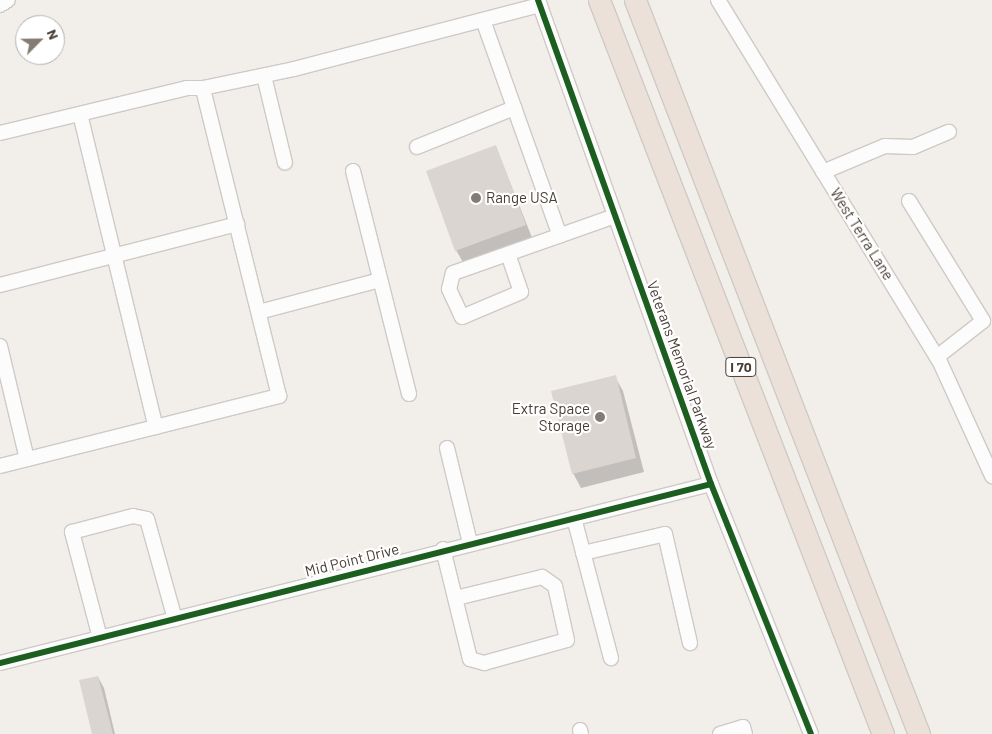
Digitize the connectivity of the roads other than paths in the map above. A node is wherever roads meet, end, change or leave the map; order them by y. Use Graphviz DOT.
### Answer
graph roads {
  1 [pos="8,0"];
  2 [pos="599,0"];
  3 [pos="635,0"];
  4 [pos="718,0"];
  5 [pos="539,3"];
  6 [pos="0,5"];
  7 [pos="483,20"];
  8 [pos="264,76"];
  9 [pos="203,88"];
  10 [pos="514,108"];
  11 [pos="80,114"];
  12 [pos="949,132"];
  13 [pos="0,133"];
  14 [pos="417,147"];
  15 [pos="285,163"];
  16 [pos="353,171"];
  17 [pos="823,172"];
  18 [pos="909,201"];
  19 [pos="615,216"];
  20 [pos="237,224"];
  21 [pos="560,236"];
  22 [pos="508,254"];
  23 [pos="114,255"];
  24 [pos="380,280"];
  25 [pos="0,284"];
  26 [pos="259,312"];
  27 [pos="988,317"];
  28 [pos="0,346"];
  29 [pos="937,356"];
  30 [pos="410,394"];
  31 [pos="156,427"];
  32 [pos="447,448"];
  33 [pos="27,459"];
  34 [pos="0,466"];
  35 [pos="992,476"];
  36 [pos="711,484"];
  37 [pos="574,518"];
  38 [pos="470,543"];
  39 [pos="443,549"];
  40 [pos="584,552"];
  41 [pos="456,598"];
  42 [pos="175,618"];
  43 [pos="100,638"];
  44 [pos="690,643"];
  45 [pos="611,658"];
  46 [pos="0,663"];
  47 [pos="720,734"];
  48 [pos="745,734"];
  49 [pos="811,734"];
  50 [pos="883,734"];
  51 [pos="918,734"];
  1 -- 6 [label="street"];
  2 -- 50 [label="highway, I 70"];
  3 -- 51 [label="highway, I 70"];
  4 -- 17 [label="street, West Terra Lane"];
  5 -- 7 [label="street"];
  5 -- 19 [label="street, Veterans Memorial Parkway"];
  7 -- 8 [label="street"];
  7 -- 10 [label="street"];
  8 -- 9 [label="street"];
  8 -- 15 [label="street"];
  9 -- 11 [label="street"];
  9 -- 20 [label="street"];
  10 -- 14 [label="street"];
  10 -- 21 [label="street"];
  11 -- 13 [label="street"];
  11 -- 23 [label="street"];
  12 -- 17 [label="street"];
  16 -- 24 [label="street"];
  17 -- 29 [label="street, West Terra Lane"];
  18 -- 27 [label="street"];
  19 -- 21 [label="street"];
  19 -- 36 [label="street, Veterans Memorial Parkway"];
  20 -- 23 [label="street"];
  20 -- 26 [label="street"];
  21 -- 22 [label="street"];
  22 -- 22 [label="street"];
  23 -- 25 [label="street"];
  23 -- 31 [label="street"];
  24 -- 26 [label="street"];
  24 -- 30 [label="street"];
  26 -- 31 [label="street"];
  27 -- 29 [label="street"];
  28 -- 33 [label="street"];
  29 -- 35 [label="street, West Terra Lane"];
  31 -- 33 [label="street"];
  32 -- 38 [label="street"];
  33 -- 34 [label="street"];
  36 -- 37 [label="street, Mid Point Drive"];
  36 -- 49 [label="street, Veterans Memorial Parkway"];
  37 -- 38 [label="street, Mid Point Drive"];
  37 -- 40 [label="street"];
  38 -- 39 [label="street, Mid Point Drive"];
  39 -- 41 [label="street"];
  39 -- 42 [label="street, Mid Point Drive"];
  40 -- 44 [label="street"];
  40 -- 45 [label="street"];
  41 -- 41 [label="street"];
  42 -- 43 [label="street, Mid Point Drive"];
  42 -- 43 [label="street"];
  43 -- 46 [label="street, Mid Point Drive"];
  47 -- 48 [label="street"];
}
